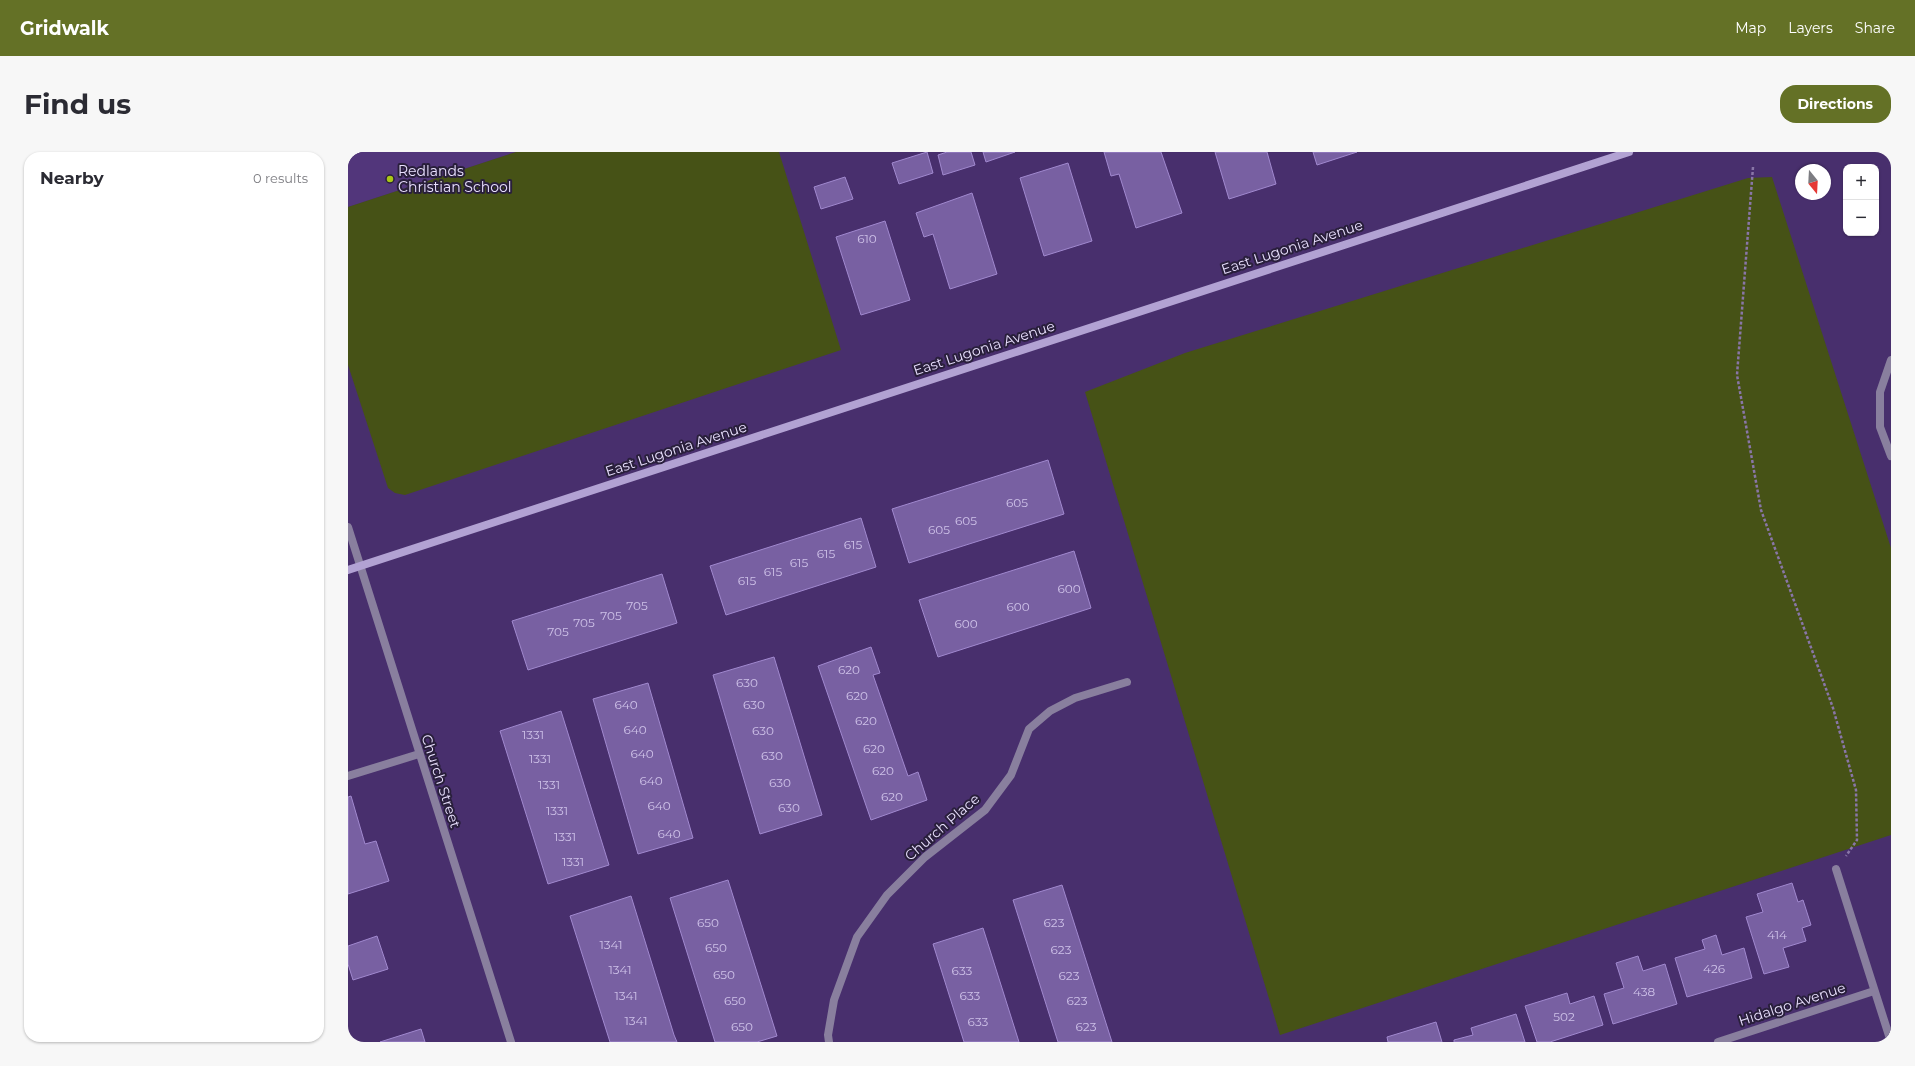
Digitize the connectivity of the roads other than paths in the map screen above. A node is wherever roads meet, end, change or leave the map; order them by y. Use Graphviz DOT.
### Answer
graph roads {
  1 [pos="1629,152"];
  2 [pos="1891,360"];
  3 [pos="1891,456"];
  4 [pos="348,527"];
  5 [pos="361,566"];
  6 [pos="348,570"];
  7 [pos="1127,682"];
  8 [pos="419,754"];
  9 [pos="348,776"];
  10 [pos="1836,869"];
  11 [pos="1874,991"];
  12 [pos="511,1042"];
  13 [pos="829,1042"];
  14 [pos="1718,1042"];
  15 [pos="1891,1042"];
  1 -- 5 [label="main road, East Lugonia Avenue"];
  2 -- 3 [label="street"];
  4 -- 5 [label="street, Church Street"];
  5 -- 6 [label="main road, East Lugonia Avenue"];
  5 -- 8 [label="street, Church Street"];
  7 -- 13 [label="street, Church Place"];
  8 -- 9 [label="street"];
  8 -- 12 [label="street, Church Street"];
  10 -- 11 [label="street"];
  11 -- 14 [label="street, Hidalgo Avenue"];
  11 -- 15 [label="street"];
}
